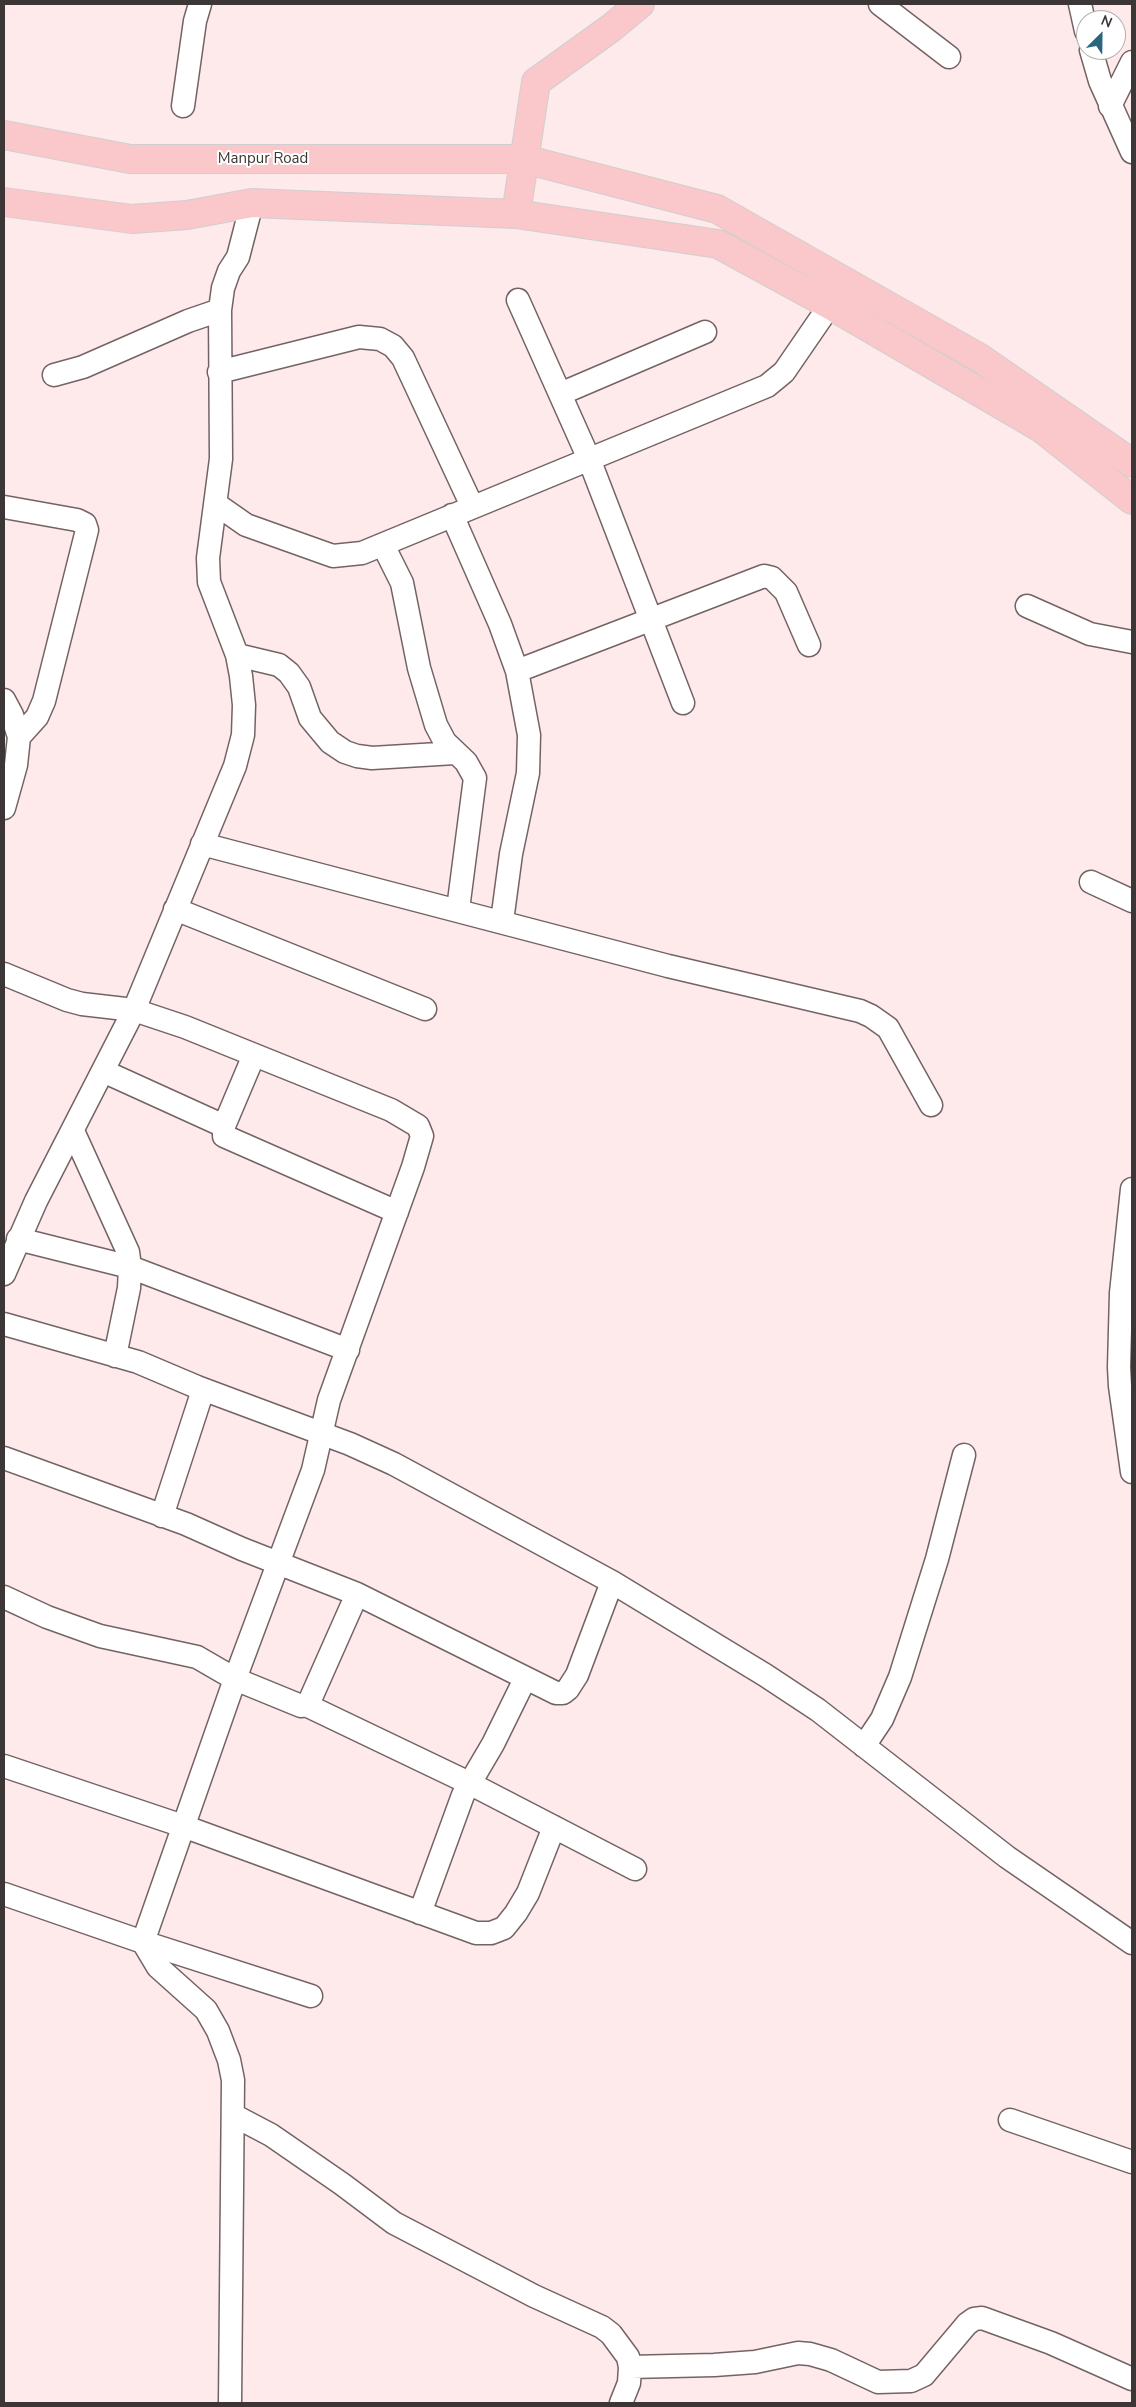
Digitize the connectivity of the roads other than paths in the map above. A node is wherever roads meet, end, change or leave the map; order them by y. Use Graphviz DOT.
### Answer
graph roads {
  1 [pos="200,4"];
  2 [pos="640,4"];
  3 [pos="880,4"];
  4 [pos="949,57"];
  5 [pos="1094,60"];
  6 [pos="1132,62"];
  7 [pos="183,106"];
  8 [pos="1110,106"];
  9 [pos="4,135"];
  10 [pos="1132,152"];
  11 [pos="524,159"];
  12 [pos="4,202"];
  13 [pos="252,203"];
  14 [pos="516,214"];
  15 [pos="518,300"];
  16 [pos="830,305"];
  17 [pos="220,310"];
  18 [pos="705,332"];
  19 [pos="219,372"];
  20 [pos="54,375"];
  21 [pos="560,394"];
  22 [pos="589,459"];
  23 [pos="1132,463"];
  24 [pos="1132,500"];
  25 [pos="216,504"];
  26 [pos="4,507"];
  27 [pos="462,510"];
  28 [pos="382,545"];
  29 [pos="1027,606"];
  30 [pos="650,618"];
  31 [pos="1132,642"];
  32 [pos="808,645"];
  33 [pos="237,655"];
  34 [pos="517,671"];
  35 [pos="683,703"];
  36 [pos="6,707"];
  37 [pos="19,737"];
  38 [pos="456,753"];
  39 [pos="4,808"];
  40 [pos="202,844"];
  41 [pos="1091,882"];
  42 [pos="1132,901"];
  43 [pos="175,909"];
  44 [pos="458,910"];
  45 [pos="502,921"];
  46 [pos="4,974"];
  47 [pos="425,1009"];
  48 [pos="134,1010"];
  49 [pos="254,1055"];
  50 [pos="103,1071"];
  51 [pos="931,1105"];
  52 [pos="224,1126"];
  53 [pos="73,1131"];
  54 [pos="1132,1189"];
  55 [pos="397,1212"];
  56 [pos="18,1239"];
  57 [pos="130,1268"];
  58 [pos="4,1274"];
  59 [pos="4,1324"];
  60 [pos="348,1350"];
  61 [pos="115,1356"];
  62 [pos="203,1390"];
  63 [pos="320,1432"];
  64 [pos="964,1455"];
  65 [pos="4,1458"];
  66 [pos="1132,1472"];
  67 [pos="162,1516"];
  68 [pos="278,1562"];
  69 [pos="612,1582"];
  70 [pos="356,1594"];
  71 [pos="4,1597"];
  72 [pos="235,1679"];
  73 [pos="525,1679"];
  74 [pos="306,1705"];
  75 [pos="864,1746"];
  76 [pos="4,1766"];
  77 [pos="469,1783"];
  78 [pos="183,1826"];
  79 [pos="554,1827"];
  80 [pos="635,1869"];
  81 [pos="4,1894"];
  82 [pos="420,1913"];
  83 [pos="143,1942"];
  84 [pos="1132,1943"];
  85 [pos="311,1996"];
  86 [pos="233,2115"];
  87 [pos="1010,2120"];
  88 [pos="1132,2162"];
  89 [pos="630,2367"];
  90 [pos="1132,2379"];
  91 [pos="230,2403"];
  92 [pos="621,2403"];
  1 -- 7 [label="street"];
  2 -- 11 [label="main road"];
  3 -- 4 [label="street"];
  5 -- 8 [label="street"];
  6 -- 8 [label="street"];
  8 -- 10 [label="street"];
  9 -- 11 [label="main road, Manpur Road"];
  11 -- 14 [label="main road"];
  11 -- 23 [label="main road, Manpur Road"];
  12 -- 13 [label="main road"];
  13 -- 14 [label="main road"];
  13 -- 17 [label="street"];
  14 -- 16 [label="main road"];
  15 -- 21 [label="street"];
  16 -- 22 [label="street"];
  16 -- 24 [label="main road"];
  17 -- 19 [label="street"];
  17 -- 20 [label="street"];
  18 -- 21 [label="street"];
  19 -- 25 [label="street"];
  19 -- 27 [label="street"];
  21 -- 22 [label="street"];
  22 -- 27 [label="street"];
  22 -- 30 [label="street"];
  25 -- 28 [label="street"];
  25 -- 33 [label="street"];
  26 -- 37 [label="street"];
  27 -- 28 [label="street"];
  27 -- 34 [label="street"];
  28 -- 38 [label="street"];
  29 -- 31 [label="street"];
  30 -- 32 [label="street"];
  30 -- 34 [label="street"];
  30 -- 35 [label="street"];
  33 -- 38 [label="street"];
  33 -- 40 [label="street"];
  34 -- 45 [label="street"];
  36 -- 37 [label="street"];
  37 -- 39 [label="street"];
  38 -- 44 [label="street"];
  40 -- 43 [label="street"];
  40 -- 44 [label="street"];
  41 -- 42 [label="street"];
  43 -- 47 [label="street"];
  43 -- 48 [label="street"];
  44 -- 45 [label="street"];
  45 -- 51 [label="street"];
  46 -- 48 [label="street"];
  48 -- 49 [label="street"];
  48 -- 50 [label="street"];
  49 -- 52 [label="street"];
  49 -- 55 [label="street"];
  50 -- 52 [label="street"];
  50 -- 53 [label="street"];
  52 -- 55 [label="street"];
  53 -- 56 [label="street"];
  53 -- 57 [label="street"];
  54 -- 66 [label="street"];
  55 -- 60 [label="street"];
  56 -- 57 [label="street"];
  56 -- 58 [label="street"];
  57 -- 60 [label="street"];
  57 -- 61 [label="street"];
  59 -- 61 [label="street"];
  60 -- 63 [label="street"];
  61 -- 62 [label="street"];
  62 -- 63 [label="street"];
  62 -- 67 [label="street"];
  63 -- 68 [label="street"];
  63 -- 69 [label="street"];
  64 -- 75 [label="street"];
  65 -- 67 [label="street"];
  67 -- 68 [label="street"];
  68 -- 70 [label="street"];
  68 -- 72 [label="street"];
  69 -- 73 [label="street"];
  69 -- 75 [label="street"];
  70 -- 73 [label="street"];
  70 -- 74 [label="street"];
  71 -- 72 [label="street"];
  72 -- 74 [label="street"];
  72 -- 78 [label="street"];
  73 -- 77 [label="street"];
  74 -- 77 [label="street"];
  75 -- 84 [label="street"];
  76 -- 78 [label="street"];
  77 -- 79 [label="street"];
  77 -- 82 [label="street"];
  78 -- 82 [label="street"];
  78 -- 83 [label="street"];
  79 -- 80 [label="street"];
  79 -- 82 [label="street"];
  81 -- 83 [label="street"];
  83 -- 85 [label="street"];
  83 -- 86 [label="street"];
  86 -- 89 [label="street"];
  86 -- 91 [label="street"];
  87 -- 88 [label="street"];
  89 -- 90 [label="street"];
  89 -- 92 [label="street"];
}
